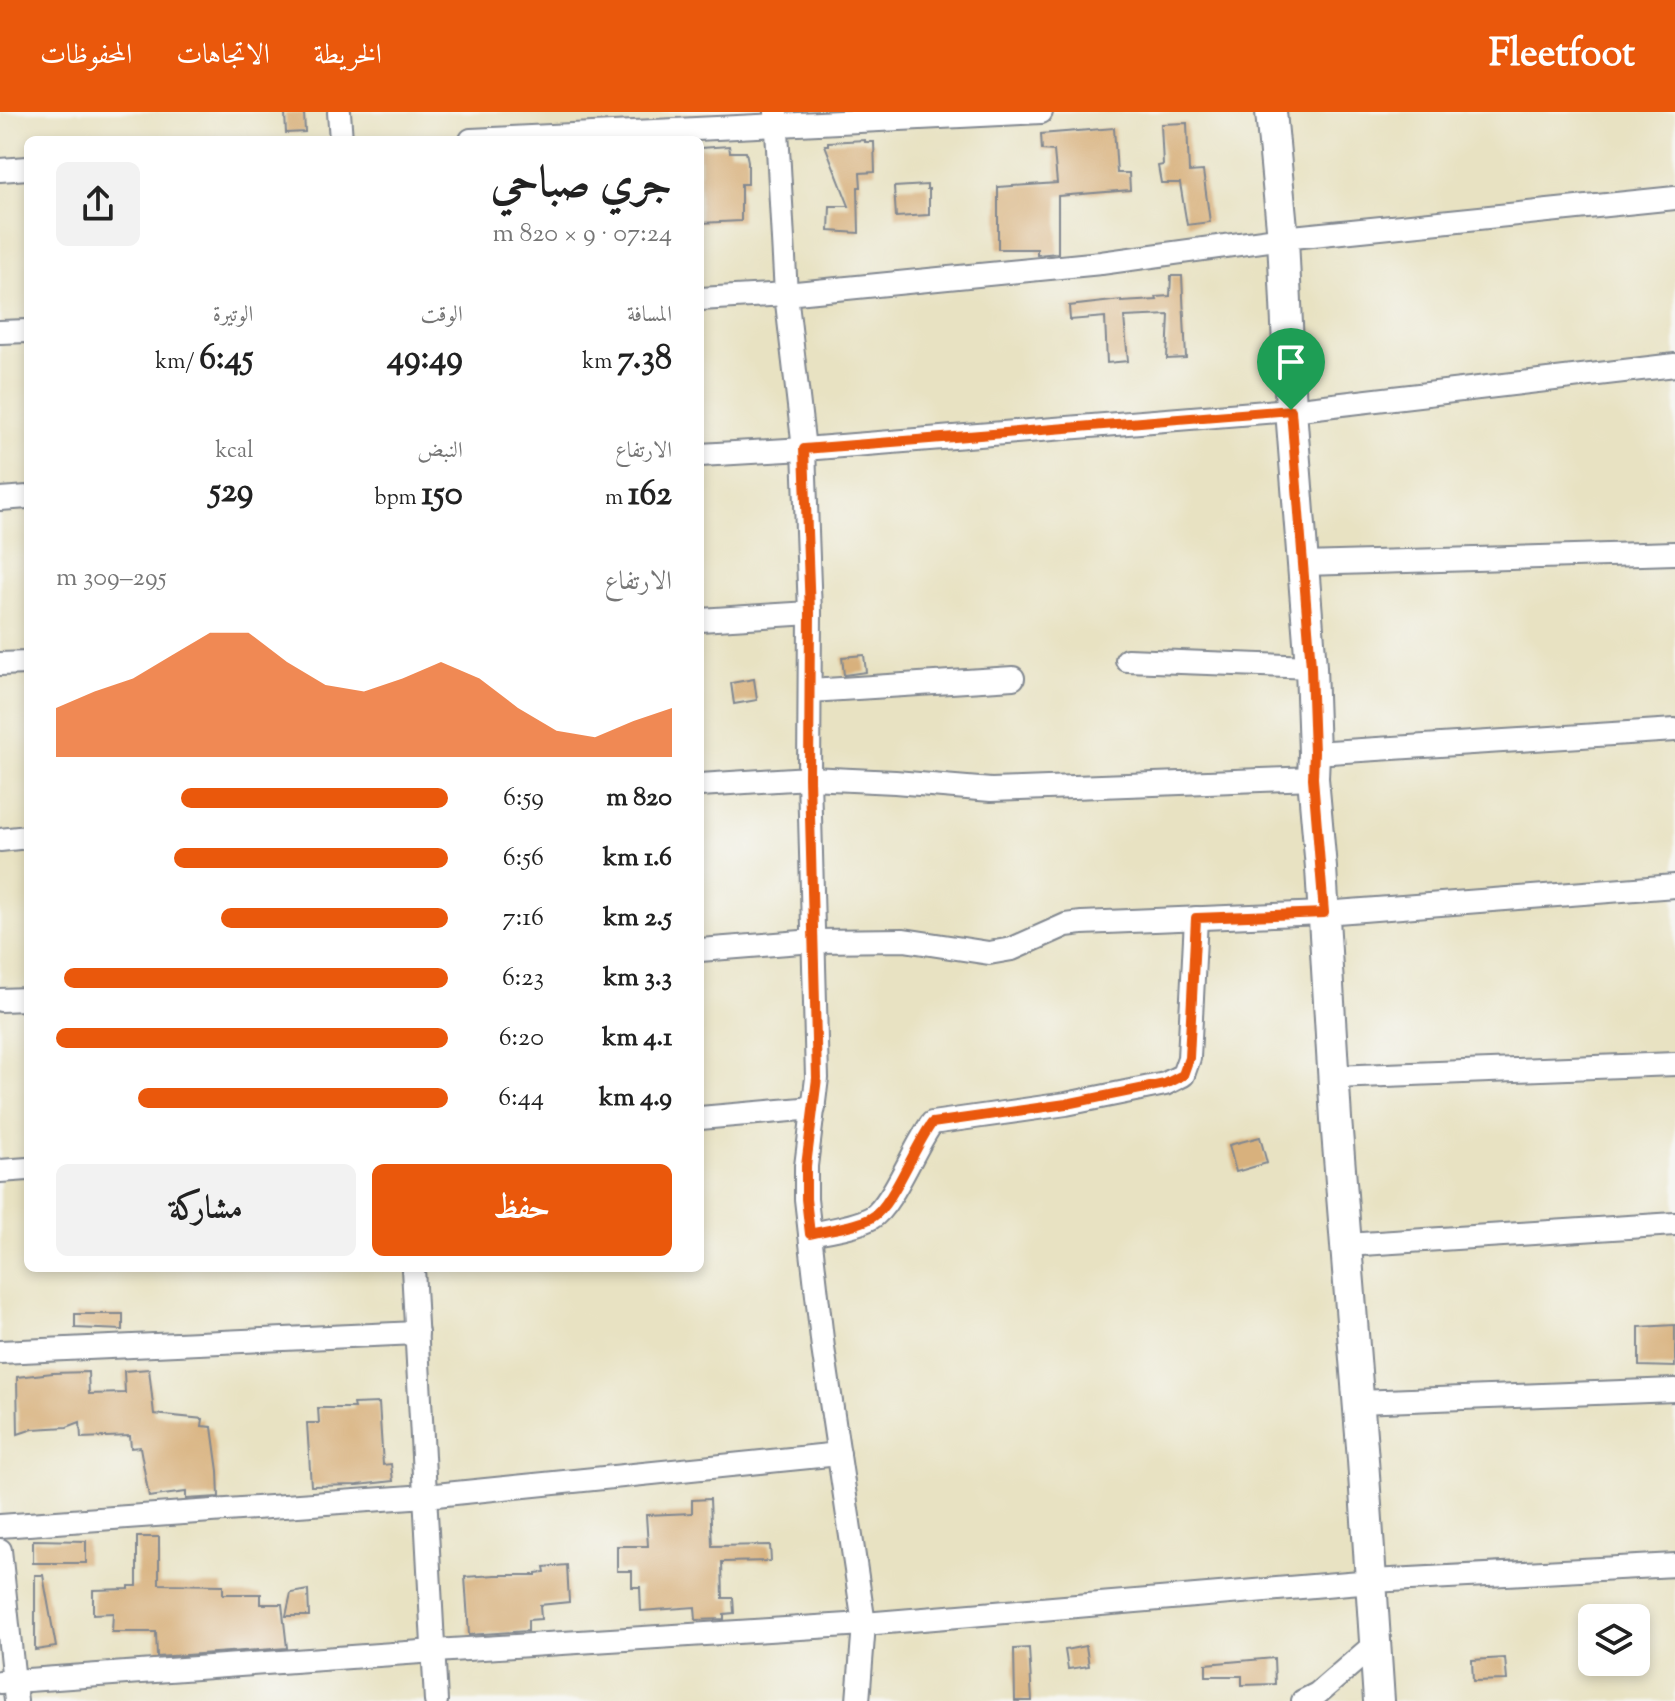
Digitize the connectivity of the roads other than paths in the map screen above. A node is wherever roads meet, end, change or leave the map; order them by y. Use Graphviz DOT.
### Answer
graph roads {
  1 [pos="339,112"];
  2 [pos="1041,112"];
  3 [pos="1271,112"];
  4 [pos="776,119"];
  5 [pos="341,136"];
  6 [pos="529,136"];
  7 [pos="24,168"];
  8 [pos="0,170"];
  9 [pos="1675,198"];
  10 [pos="1283,238"];
  11 [pos="786,294"];
  12 [pos="704,299"];
  13 [pos="24,331"];
  14 [pos="0,332"];
  15 [pos="1675,365"];
  16 [pos="1291,410"];
  17 [pos="804,449"];
  18 [pos="704,455"];
  19 [pos="24,497"];
  20 [pos="0,499"];
  21 [pos="1675,553"];
  22 [pos="1304,564"];
  23 [pos="810,613"];
  24 [pos="704,620"];
  25 [pos="1127,660"];
  26 [pos="24,663"];
  27 [pos="0,664"];
  28 [pos="1311,667"];
  29 [pos="1013,678"];
  30 [pos="810,691"];
  31 [pos="1675,730"];
  32 [pos="1314,766"];
  33 [pos="809,778"];
  34 [pos="704,785"];
  35 [pos="24,837"];
  36 [pos="0,840"];
  37 [pos="1675,886"];
  38 [pos="1324,913"];
  39 [pos="1196,918"];
  40 [pos="814,941"];
  41 [pos="704,950"];
  42 [pos="24,999"];
  43 [pos="0,1000"];
  44 [pos="1675,1064"];
  45 [pos="1334,1077"];
  46 [pos="814,1108"];
  47 [pos="704,1118"];
  48 [pos="24,1169"];
  49 [pos="0,1171"];
  50 [pos="1675,1224"];
  51 [pos="810,1234"];
  52 [pos="1346,1245"];
  53 [pos="413,1272"];
  54 [pos="417,1333"];
  55 [pos="0,1352"];
  56 [pos="1675,1390"];
  57 [pos="1358,1402"];
  58 [pos="839,1454"];
  59 [pos="426,1496"];
  60 [pos="0,1526"];
  61 [pos="0,1550"];
  62 [pos="1675,1565"];
  63 [pos="1372,1581"];
  64 [pos="864,1624"];
  65 [pos="1376,1643"];
  66 [pos="435,1651"];
  67 [pos="10,1688"];
  68 [pos="436,1701"];
  69 [pos="858,1701"];
  70 [pos="1303,1701"];
  71 [pos="1379,1701"];
  1 -- 5 [label="street"];
  2 -- 4 [label="street"];
  3 -- 10 [label="main road"];
  4 -- 6 [label="street"];
  4 -- 11 [label="street"];
  7 -- 8 [label="street"];
  9 -- 10 [label="street"];
  10 -- 11 [label="street"];
  10 -- 16 [label="main road"];
  11 -- 12 [label="street"];
  11 -- 17 [label="street"];
  13 -- 14 [label="street"];
  15 -- 16 [label="street"];
  16 -- 17 [label="street"];
  16 -- 22 [label="main road"];
  17 -- 18 [label="street"];
  17 -- 23 [label="street"];
  19 -- 20 [label="street"];
  21 -- 22 [label="street"];
  22 -- 28 [label="main road"];
  23 -- 24 [label="street"];
  23 -- 30 [label="street"];
  25 -- 28 [label="street"];
  26 -- 27 [label="street"];
  28 -- 32 [label="main road"];
  29 -- 30 [label="street"];
  30 -- 33 [label="street"];
  31 -- 32 [label="street"];
  32 -- 33 [label="street"];
  32 -- 38 [label="main road"];
  33 -- 34 [label="street"];
  33 -- 40 [label="street"];
  35 -- 36 [label="street"];
  37 -- 38 [label="street"];
  38 -- 39 [label="street"];
  38 -- 45 [label="main road"];
  39 -- 40 [label="street"];
  39 -- 51 [label="street"];
  40 -- 41 [label="street"];
  40 -- 46 [label="street"];
  42 -- 43 [label="street"];
  44 -- 45 [label="street"];
  45 -- 52 [label="main road"];
  46 -- 47 [label="street"];
  46 -- 51 [label="street"];
  48 -- 49 [label="street"];
  50 -- 52 [label="street"];
  51 -- 58 [label="street"];
  52 -- 57 [label="main road"];
  53 -- 54 [label="street"];
  54 -- 55 [label="street"];
  54 -- 59 [label="street"];
  56 -- 57 [label="street"];
  57 -- 63 [label="main road"];
  58 -- 59 [label="street"];
  58 -- 64 [label="street"];
  59 -- 60 [label="street"];
  59 -- 66 [label="street"];
  61 -- 67 [label="street"];
  62 -- 63 [label="street"];
  63 -- 64 [label="street"];
  63 -- 65 [label="main road"];
  64 -- 66 [label="street"];
  64 -- 69 [label="street"];
  65 -- 70 [label="street"];
  65 -- 71 [label="main road"];
  66 -- 67 [label="street"];
  66 -- 68 [label="street"];
}
